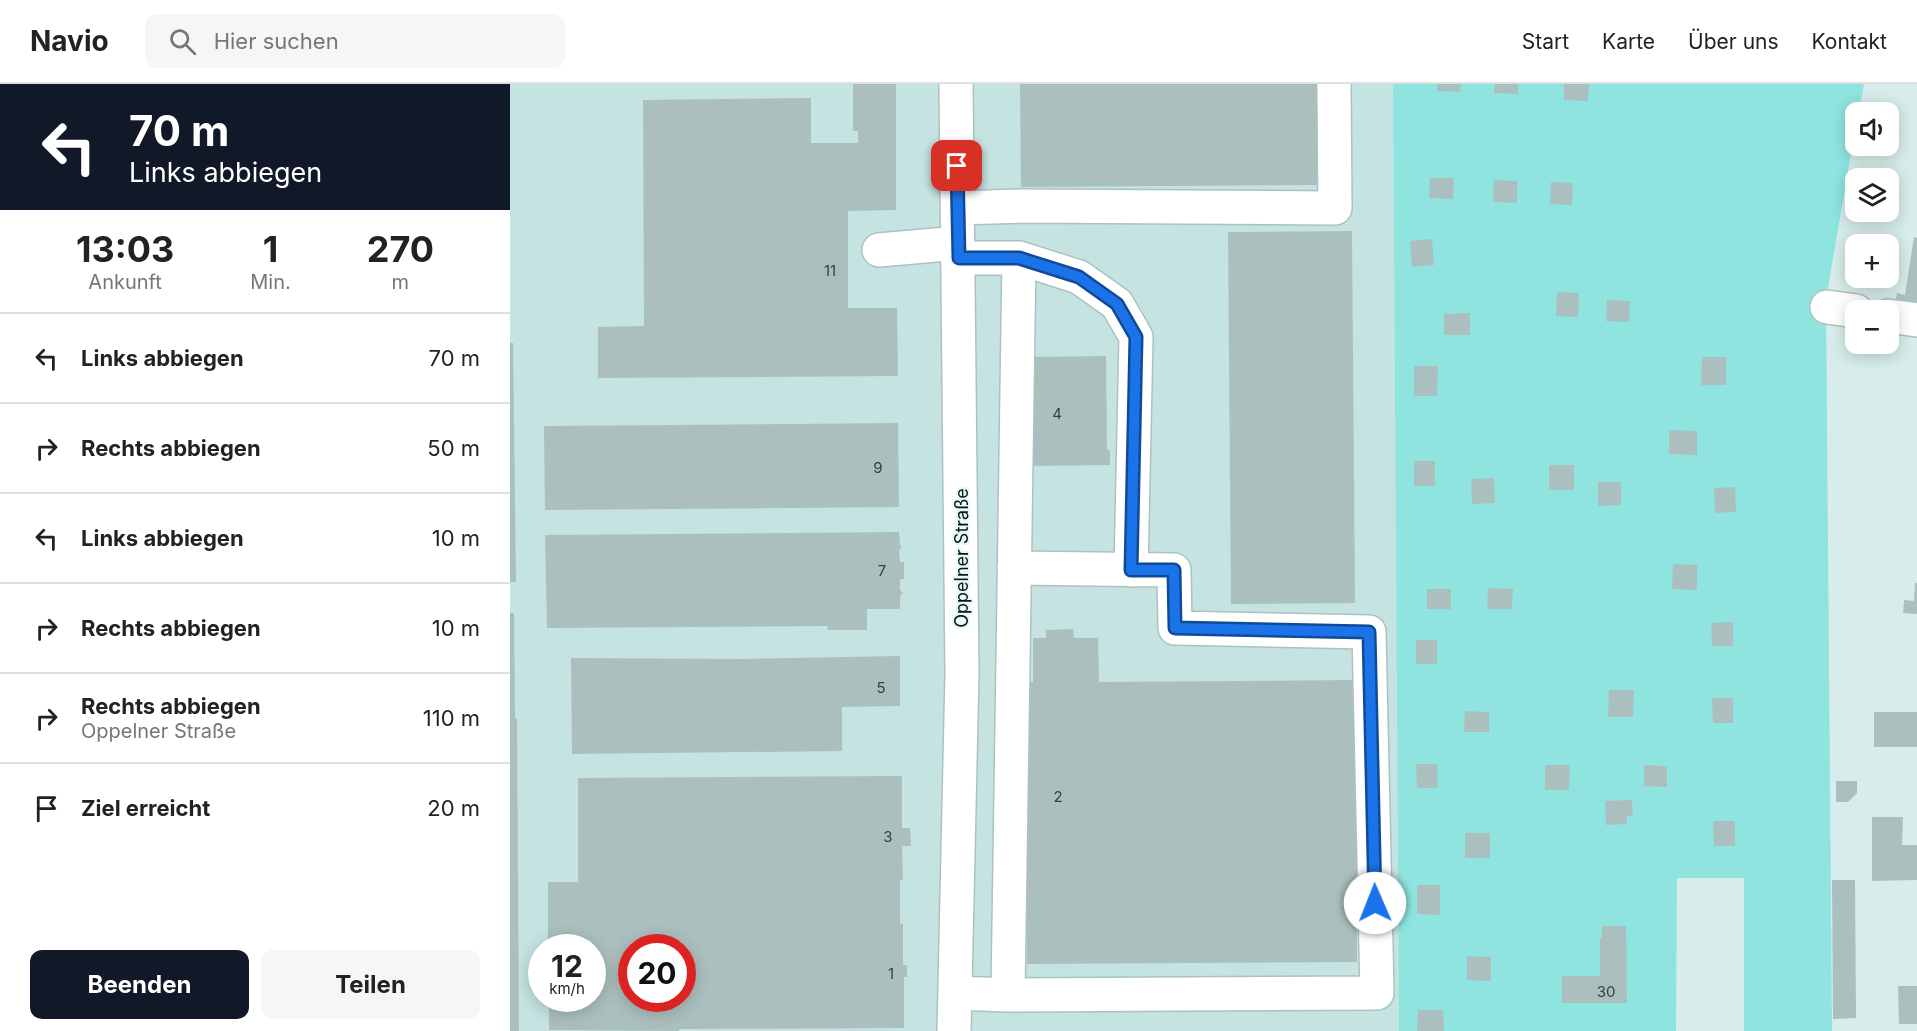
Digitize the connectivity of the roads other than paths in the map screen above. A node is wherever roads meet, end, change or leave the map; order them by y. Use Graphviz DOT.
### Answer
graph roads {
  1 [pos="956,84"];
  2 [pos="1334,84"];
  3 [pos="958,208"];
  4 [pos="879,250"];
  5 [pos="959,251"];
  6 [pos="1019,258"];
  7 [pos="1899,318"];
  8 [pos="1917,320"];
  9 [pos="1014,568"];
  10 [pos="1131,570"];
  11 [pos="955,993"];
  12 [pos="1008,995"];
  13 [pos="954,1031"];
  1 -- 3 [label="street, Oppelner Straße"];
  2 -- 3 [label="street"];
  3 -- 5 [label="street, Oppelner Straße"];
  4 -- 5 [label="street"];
  5 -- 6 [label="street"];
  5 -- 11 [label="street, Oppelner Straße"];
  6 -- 9 [label="street"];
  6 -- 10 [label="street"];
  7 -- 8 [label="street"];
  9 -- 10 [label="street"];
  9 -- 12 [label="street"];
  10 -- 12 [label="street"];
  11 -- 12 [label="street"];
  11 -- 13 [label="street, Oppelner Straße"];
}
